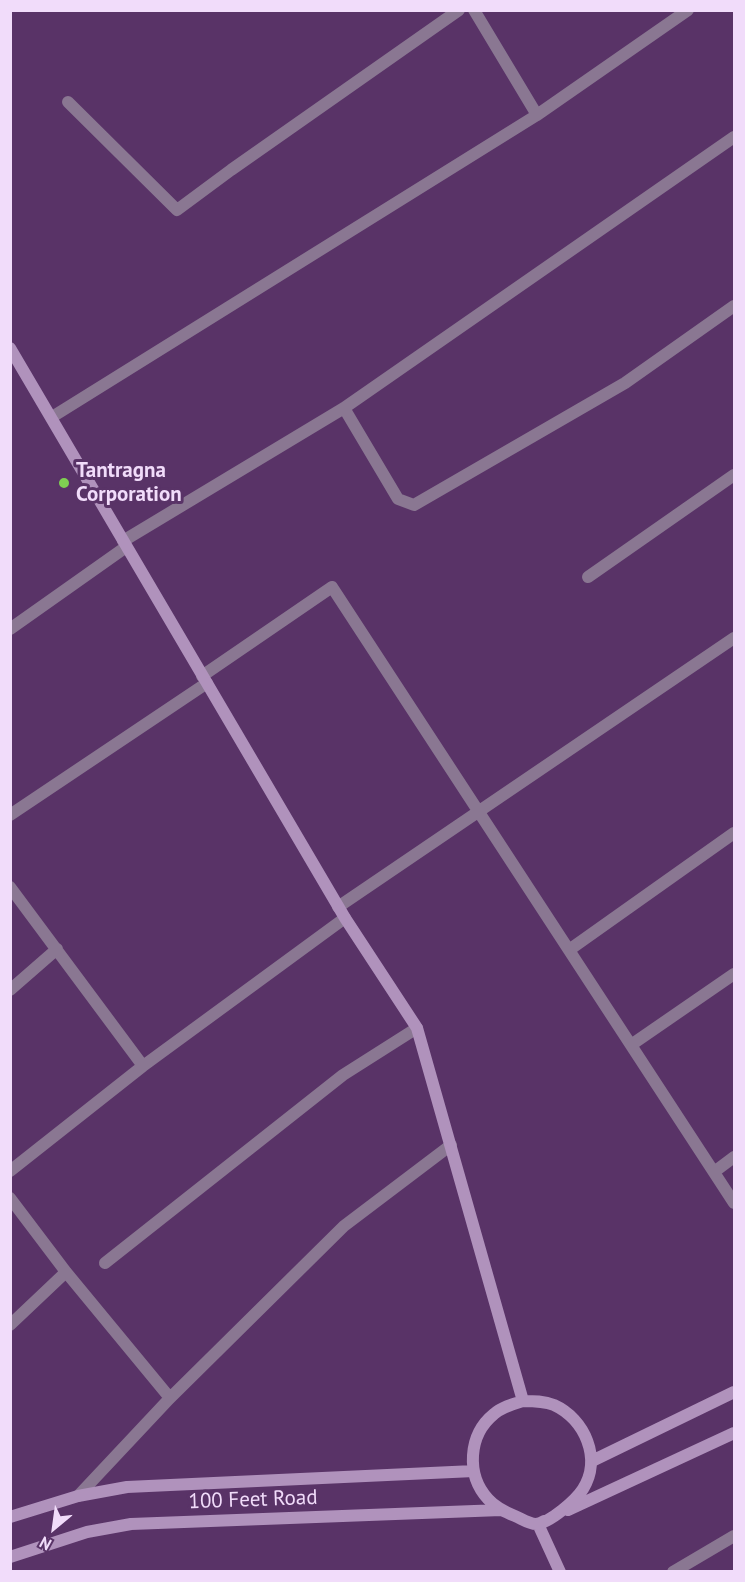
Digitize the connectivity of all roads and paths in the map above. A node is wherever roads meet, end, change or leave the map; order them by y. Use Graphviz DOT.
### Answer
graph roads {
  1 [pos="459,10"];
  2 [pos="474,10"];
  3 [pos="688,10"];
  4 [pos="68,102"];
  5 [pos="537,115"];
  6 [pos="735,137"];
  7 [pos="735,306"];
  8 [pos="10,348"];
  9 [pos="344,408"];
  10 [pos="52,417"];
  11 [pos="735,475"];
  12 [pos="124,544"];
  13 [pos="588,577"];
  14 [pos="10,629"];
  15 [pos="735,638"];
  16 [pos="205,679"];
  17 [pos="479,812"];
  18 [pos="10,815"];
  19 [pos="735,833"];
  20 [pos="10,887"];
  21 [pos="342,912"];
  22 [pos="57,949"];
  23 [pos="569,950"];
  24 [pos="735,974"];
  25 [pos="10,990"];
  26 [pos="417,1028"];
  27 [pos="631,1045"];
  28 [pos="143,1066"];
  29 [pos="451,1145"];
  30 [pos="735,1157"];
  31 [pos="10,1171"];
  32 [pos="714,1172"];
  33 [pos="10,1198"];
  34 [pos="735,1203"];
  35 [pos="105,1263"];
  36 [pos="66,1272"];
  37 [pos="10,1325"];
  38 [pos="735,1392"];
  39 [pos="170,1398"];
  40 [pos="523,1401"];
  41 [pos="735,1432"];
  42 [pos="592,1461"];
  43 [pos="474,1471"];
  44 [pos="78,1496"];
  45 [pos="501,1510"];
  46 [pos="10,1517"];
  47 [pos="538,1524"];
  48 [pos="735,1536"];
  49 [pos="10,1557"];
  50 [pos="560,1572"];
  51 [pos="673,1572"];
  1 -- 4 [label="street"];
  2 -- 5 [label="street"];
  3 -- 5 [label="street"];
  5 -- 10 [label="street"];
  6 -- 9 [label="street"];
  7 -- 9 [label="street"];
  8 -- 10 [label="main road"];
  9 -- 12 [label="street"];
  10 -- 12 [label="main road"];
  11 -- 13 [label="street"];
  12 -- 14 [label="street"];
  12 -- 16 [label="main road"];
  15 -- 17 [label="street"];
  16 -- 17 [label="street"];
  16 -- 18 [label="street"];
  16 -- 21 [label="main road"];
  17 -- 21 [label="street"];
  17 -- 23 [label="street"];
  19 -- 23 [label="street"];
  20 -- 22 [label="street"];
  21 -- 26 [label="main road"];
  21 -- 28 [label="street"];
  22 -- 25 [label="street"];
  22 -- 28 [label="street"];
  23 -- 27 [label="street"];
  24 -- 27 [label="street"];
  26 -- 29 [label="main road"];
  26 -- 35 [label="street"];
  27 -- 32 [label="street"];
  28 -- 31 [label="street"];
  29 -- 39 [label="street"];
  29 -- 40 [label="main road"];
  30 -- 32 [label="street"];
  32 -- 34 [label="street"];
  33 -- 36 [label="street"];
  36 -- 37 [label="street"];
  36 -- 39 [label="street"];
  38 -- 42 [label="main road"];
  39 -- 44 [label="street"];
  40 -- 42 [label="main road"];
  40 -- 43 [label="main road"];
  41 -- 47 [label="main road"];
  42 -- 47 [label="main road"];
  43 -- 44 [label="main road, 100 Feet Road"];
  43 -- 45 [label="main road"];
  44 -- 46 [label="main road, 100 Feet Road"];
  45 -- 47 [label="main road"];
  45 -- 49 [label="main road, 100 Feet Road"];
  47 -- 50 [label="main road"];
  48 -- 51 [label="street"];
}
